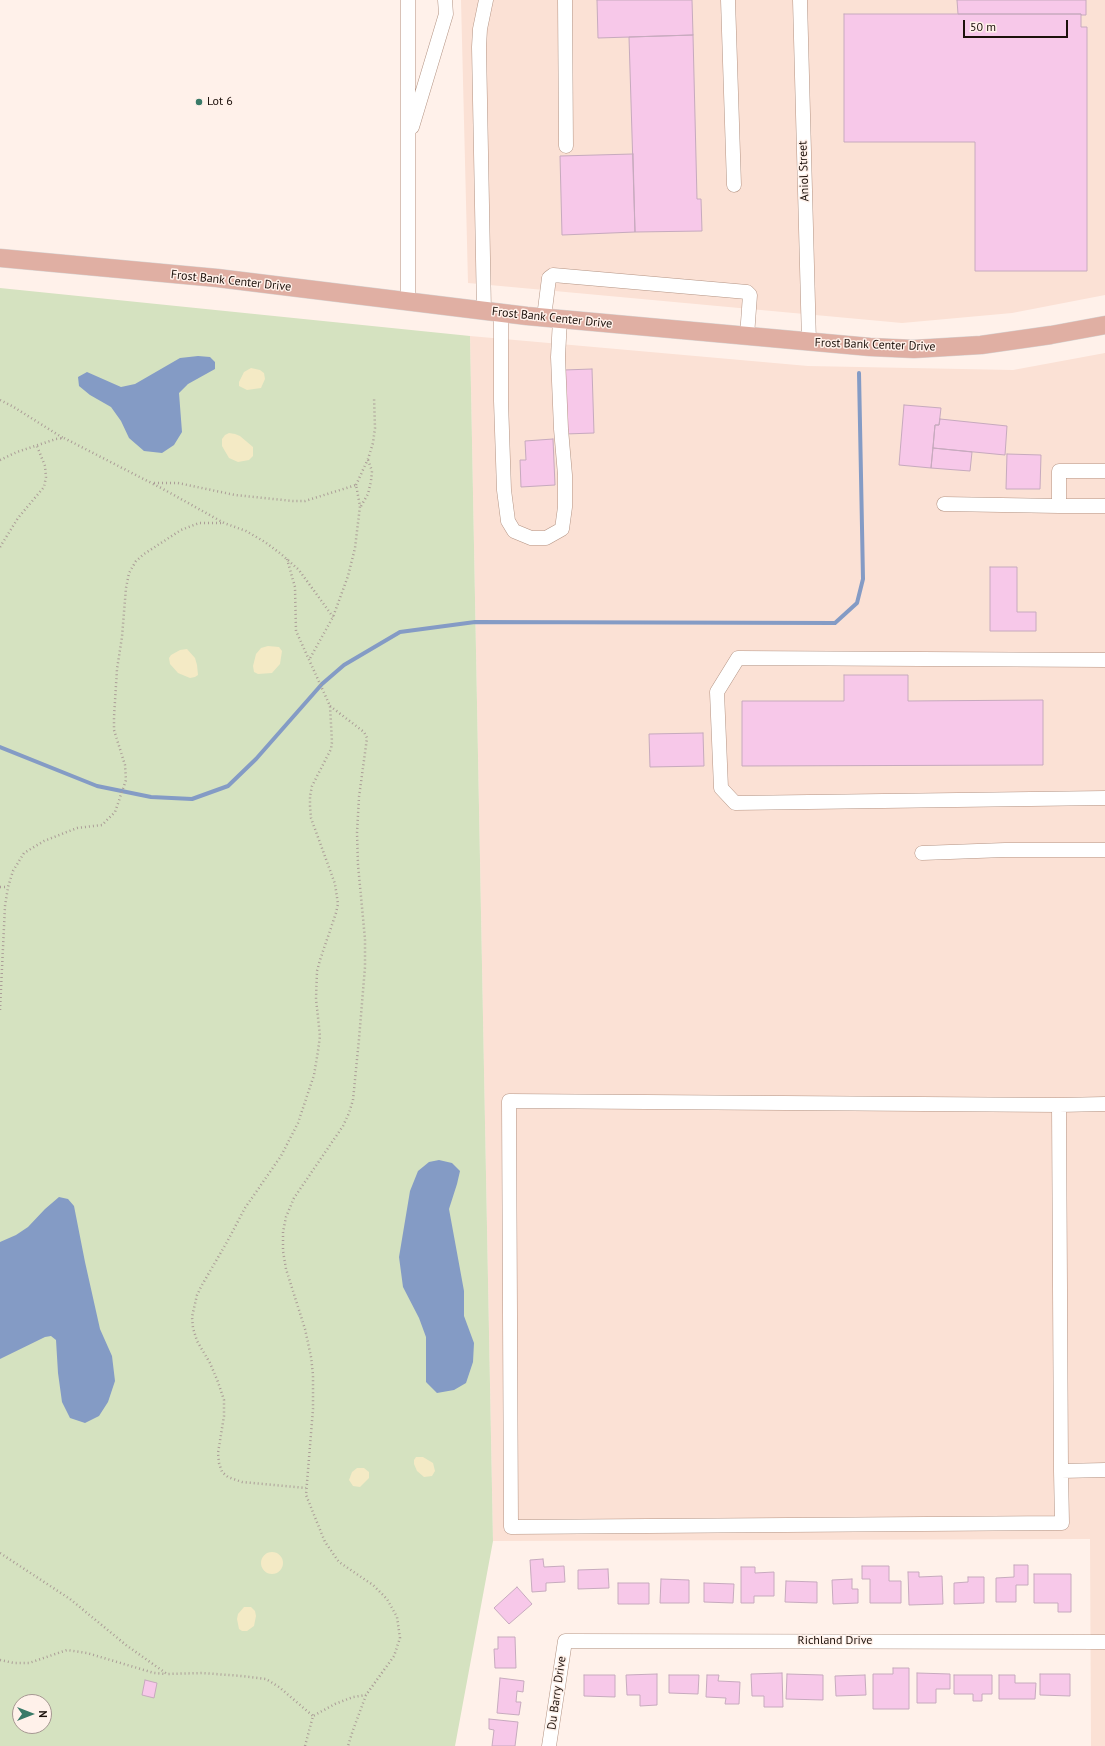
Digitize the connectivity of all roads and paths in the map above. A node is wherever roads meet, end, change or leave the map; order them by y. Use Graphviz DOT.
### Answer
graph roads {
  1 [pos="408,0"];
  2 [pos="445,0"];
  3 [pos="486,0"];
  4 [pos="565,0"];
  5 [pos="728,0"];
  6 [pos="800,0"];
  7 [pos="408,143"];
  8 [pos="566,146"];
  9 [pos="734,185"];
  10 [pos="0,258"];
  11 [pos="408,301"];
  12 [pos="492,312"];
  13 [pos="552,318"];
  14 [pos="1105,325"];
  15 [pos="747,336"];
  16 [pos="809,342"];
  17 [pos="374,397"];
  18 [pos="0,400"];
  19 [pos="64,438"];
  20 [pos="37,446"];
  21 [pos="368,459"];
  22 [pos="0,460"];
  23 [pos="1105,471"];
  24 [pos="153,483"];
  25 [pos="356,485"];
  26 [pos="944,504"];
  27 [pos="360,506"];
  28 [pos="1060,506"];
  29 [pos="1105,506"];
  30 [pos="224,523"];
  31 [pos="0,547"];
  32 [pos="287,559"];
  33 [pos="333,617"];
  34 [pos="309,660"];
  35 [pos="1105,660"];
  36 [pos="330,706"];
  37 [pos="1105,798"];
  38 [pos="1105,850"];
  39 [pos="922,853"];
  40 [pos="8,886"];
  41 [pos="0,887"];
  42 [pos="0,1010"];
  43 [pos="1105,1104"];
  44 [pos="1059,1105"];
  45 [pos="1105,1470"];
  46 [pos="1061,1471"];
  47 [pos="306,1488"];
  48 [pos="0,1554"];
  49 [pos="565,1641"];
  50 [pos="1105,1642"];
  51 [pos="0,1660"];
  52 [pos="167,1674"];
  53 [pos="366,1695"];
  54 [pos="314,1716"];
  55 [pos="305,1746"];
  56 [pos="348,1746"];
  57 [pos="549,1746"];
  1 -- 7 [label="street"];
  2 -- 7 [label="street"];
  3 -- 12 [label="street"];
  4 -- 8 [label="street"];
  5 -- 9 [label="street"];
  6 -- 16 [label="street, Aniol Street"];
  7 -- 11 [label="street"];
  10 -- 11 [label="main road, Frost Bank Center Drive"];
  11 -- 12 [label="main road, Frost Bank Center Drive"];
  12 -- 13 [label="main road, Frost Bank Center Drive"];
  12 -- 13 [label="street"];
  13 -- 15 [label="main road, Frost Bank Center Drive"];
  13 -- 15 [label="street"];
  14 -- 16 [label="main road, Frost Bank Center Drive"];
  15 -- 16 [label="main road, Frost Bank Center Drive"];
  17 -- 21 [label="path"];
  18 -- 19 [label="path"];
  19 -- 20 [label="path"];
  19 -- 24 [label="path"];
  20 -- 22 [label="path"];
  20 -- 31 [label="path"];
  21 -- 25 [label="path"];
  21 -- 27 [label="path"];
  23 -- 28 [label="street"];
  24 -- 25 [label="path"];
  24 -- 30 [label="path"];
  25 -- 27 [label="path"];
  26 -- 28 [label="street"];
  27 -- 33 [label="path"];
  28 -- 29 [label="street"];
  30 -- 32 [label="path"];
  30 -- 40 [label="path"];
  32 -- 33 [label="path"];
  32 -- 34 [label="path"];
  33 -- 34 [label="path"];
  34 -- 36 [label="path"];
  35 -- 37 [label="street"];
  36 -- 47 [label="path"];
  36 -- 47 [label="path"];
  38 -- 39 [label="street"];
  40 -- 41 [label="path"];
  40 -- 42 [label="path"];
  43 -- 44 [label="street"];
  44 -- 46 [label="street"];
  44 -- 46 [label="street"];
  45 -- 46 [label="street"];
  47 -- 53 [label="path"];
  48 -- 52 [label="path"];
  49 -- 50 [label="street, Richland Drive"];
  49 -- 57 [label="street, Du Barry Drive"];
  51 -- 52 [label="path"];
  52 -- 54 [label="path"];
  53 -- 54 [label="path"];
  53 -- 56 [label="path"];
  54 -- 55 [label="path"];
}
